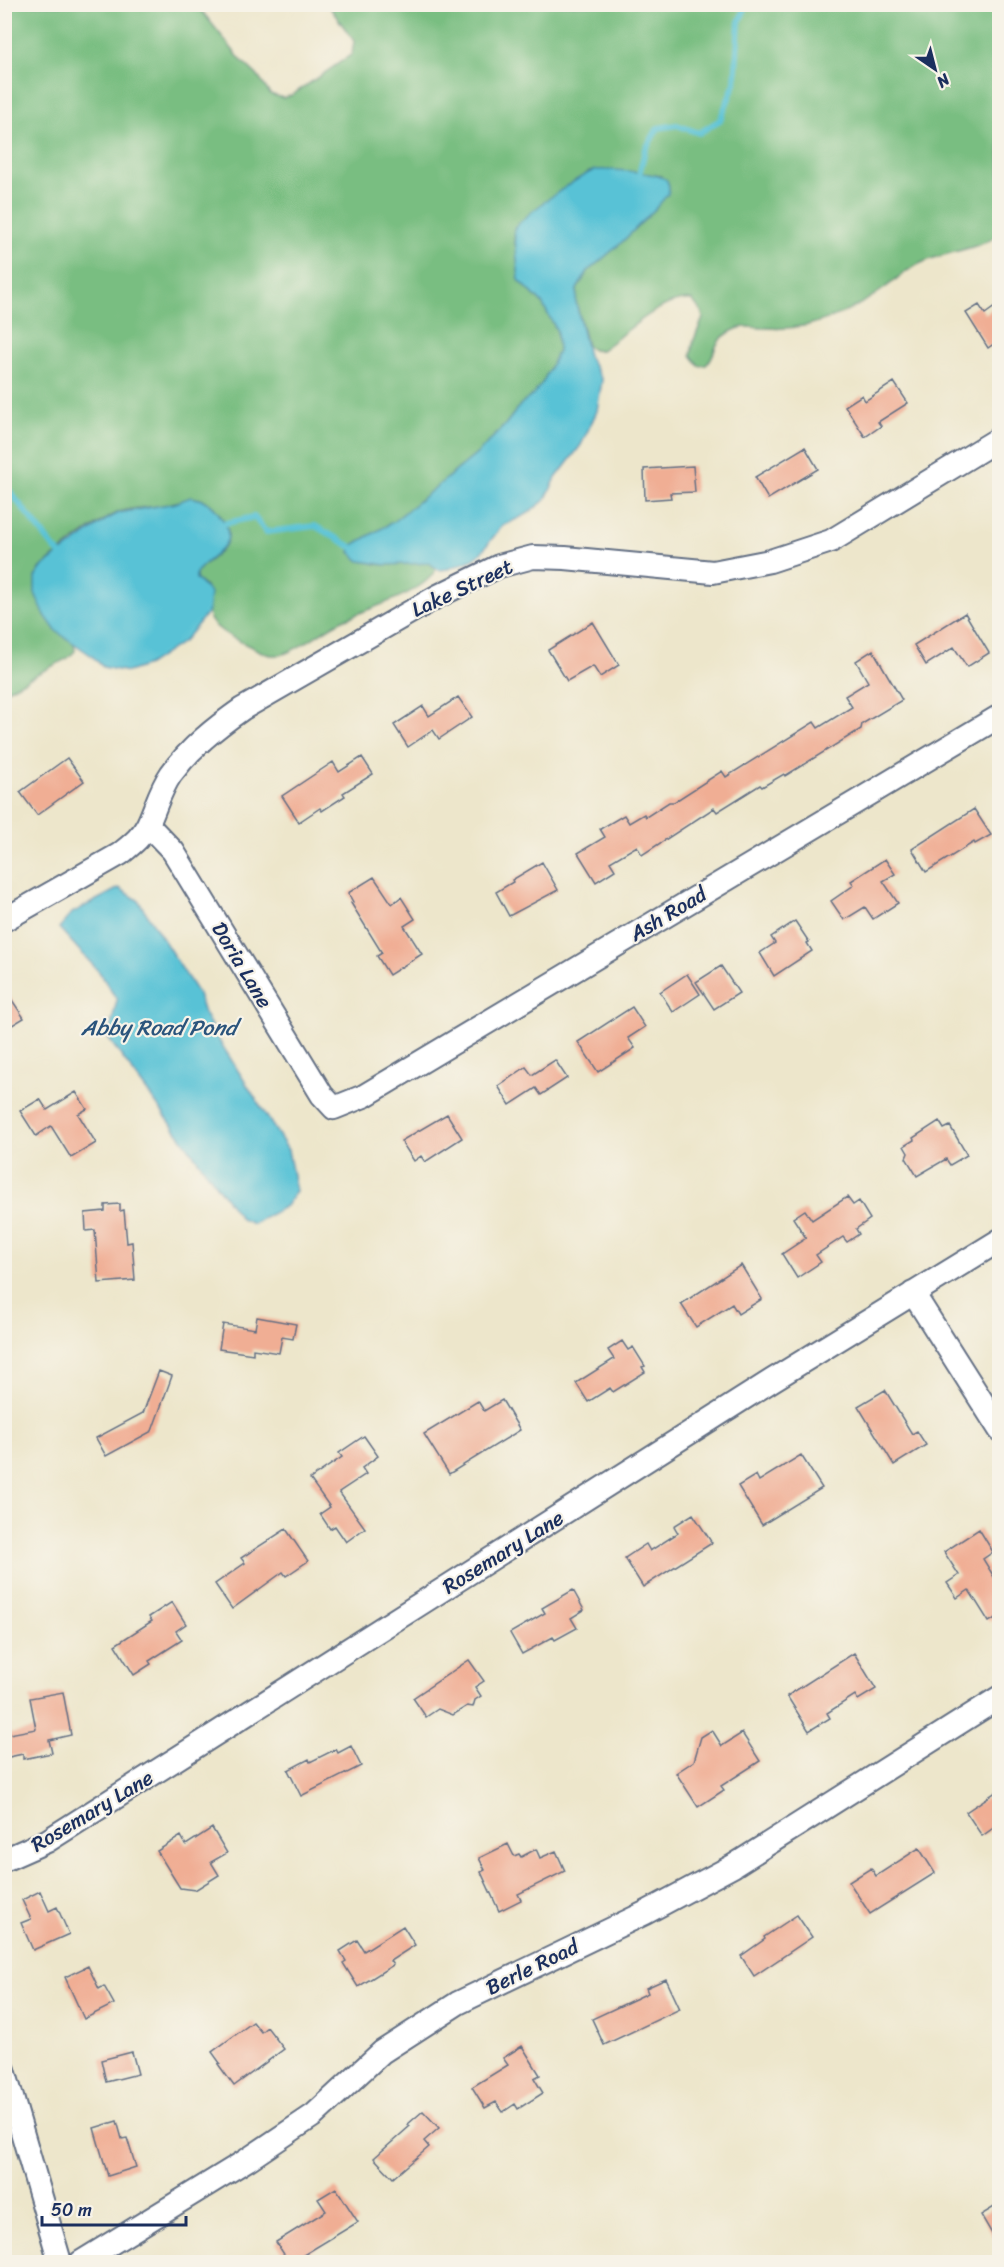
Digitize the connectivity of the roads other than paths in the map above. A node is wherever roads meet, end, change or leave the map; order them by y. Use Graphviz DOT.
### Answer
graph roads {
  1 [pos="999,438"];
  2 [pos="999,716"];
  3 [pos="148,825"];
  4 [pos="4,920"];
  5 [pos="334,1108"];
  6 [pos="999,1240"];
  7 [pos="913,1293"];
  8 [pos="999,1430"];
  9 [pos="999,1697"];
  10 [pos="4,1860"];
  11 [pos="4,2070"];
  12 [pos="60,2262"];
  13 [pos="81,2262"];
  1 -- 3 [label="street, Lake Street"];
  2 -- 5 [label="street, Ash Road"];
  3 -- 4 [label="street, Lake Street"];
  3 -- 5 [label="street, Doria Lane"];
  6 -- 7 [label="street, Rosemary Lane"];
  7 -- 8 [label="street"];
  7 -- 10 [label="street, Rosemary Lane"];
  9 -- 13 [label="street, Berle Road"];
  11 -- 12 [label="street"];
}
